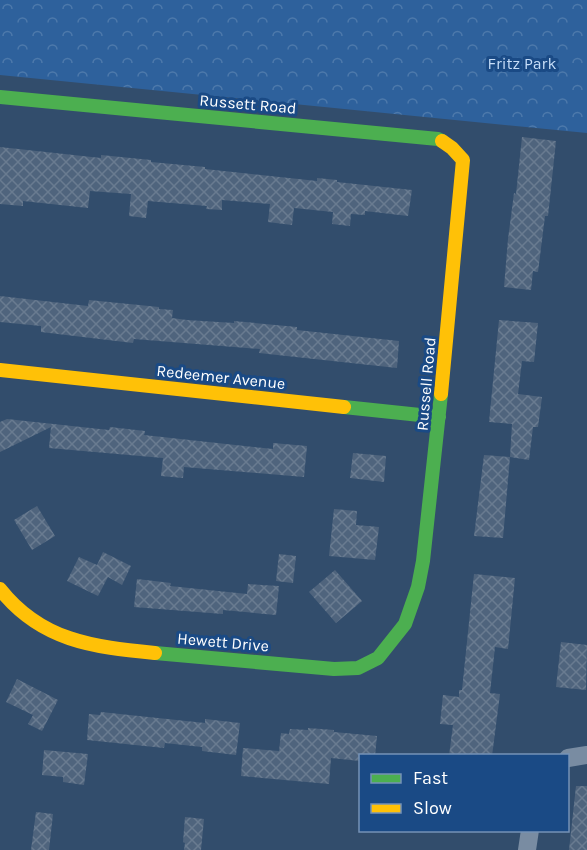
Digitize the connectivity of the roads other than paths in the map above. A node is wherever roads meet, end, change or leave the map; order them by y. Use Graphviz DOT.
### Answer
graph roads {
  1 [pos="0,97"];
  2 [pos="462,183"];
  3 [pos="0,370"];
  4 [pos="439,417"];
  5 [pos="418,587"];
  6 [pos="0,589"];
  7 [pos="587,755"];
  8 [pos="569,758"];
  9 [pos="530,832"];
  10 [pos="527,850"];
  1 -- 2 [label="street, Russett Road"];
  2 -- 4 [label="street, Russell Road"];
  3 -- 4 [label="street, Redeemer Avenue"];
  4 -- 5 [label="street, Russell Road"];
  5 -- 6 [label="street, Hewett Drive"];
  7 -- 8 [label="street"];
  9 -- 10 [label="street"];
}
